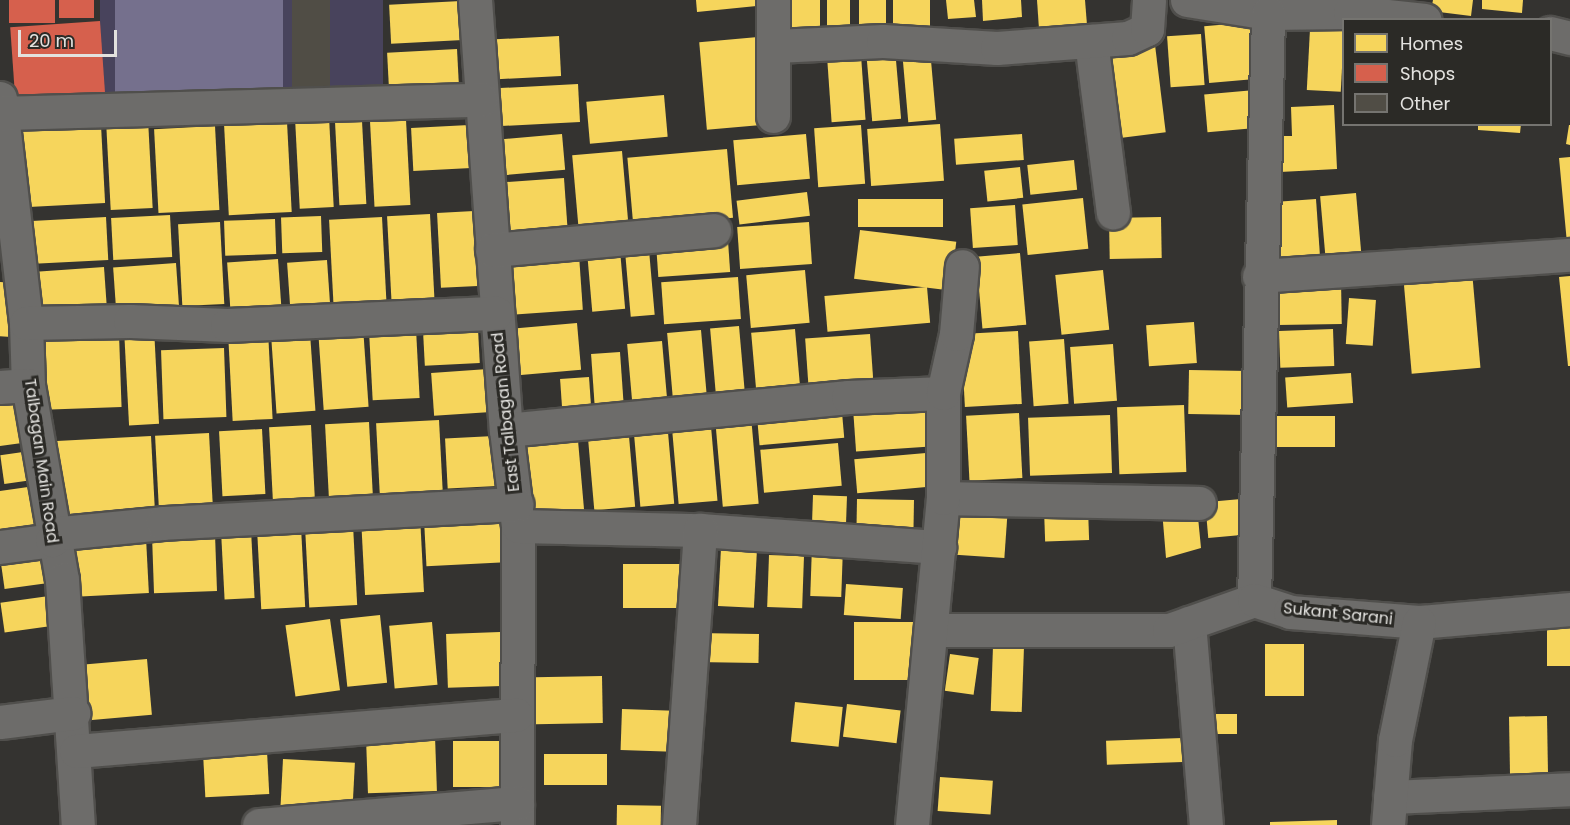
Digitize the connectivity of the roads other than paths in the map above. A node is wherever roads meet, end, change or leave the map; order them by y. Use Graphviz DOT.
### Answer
graph roads {
  1 [pos="475,0"];
  2 [pos="773,0"];
  3 [pos="1149,0"];
  4 [pos="1187,0"];
  5 [pos="1268,13"];
  6 [pos="1406,18"];
  7 [pos="1552,33"];
  8 [pos="1570,38"];
  9 [pos="1091,41"];
  10 [pos="775,46"];
  11 [pos="482,100"];
  12 [pos="1,106"];
  13 [pos="772,116"];
  14 [pos="1113,213"];
  15 [pos="714,230"];
  16 [pos="492,250"];
  17 [pos="1570,255"];
  18 [pos="962,266"];
  19 [pos="1259,276"];
  20 [pos="496,313"];
  21 [pos="27,323"];
  22 [pos="14,386"];
  23 [pos="943,393"];
  24 [pos="506,430"];
  25 [pos="943,498"];
  26 [pos="1200,503"];
  27 [pos="517,515"];
  28 [pos="700,530"];
  29 [pos="52,540"];
  30 [pos="0,547"];
  31 [pos="939,547"];
  32 [pos="1254,600"];
  33 [pos="1570,609"];
  34 [pos="1419,622"];
  35 [pos="1189,623"];
  36 [pos="932,630"];
  37 [pos="73,713"];
  38 [pos="517,715"];
  39 [pos="0,722"];
  40 [pos="76,752"];
  41 [pos="1570,789"];
  42 [pos="1389,811"];
  43 [pos="517,814"];
  44 [pos="78,825"];
  45 [pos="260,825"];
  46 [pos="679,825"];
  47 [pos="912,825"];
  48 [pos="1206,825"];
  1 -- 11 [label="street, East Talbagan Road"];
  2 -- 10 [label="street"];
  3 -- 9 [label="street"];
  4 -- 5 [label="street"];
  5 -- 6 [label="street"];
  5 -- 19 [label="street"];
  7 -- 8 [label="street"];
  9 -- 10 [label="street"];
  9 -- 14 [label="street"];
  10 -- 13 [label="street"];
  11 -- 12 [label="street"];
  11 -- 16 [label="street, East Talbagan Road"];
  12 -- 21 [label="street, Talbagan Main Road"];
  15 -- 16 [label="street"];
  16 -- 20 [label="street, East Talbagan Road"];
  17 -- 19 [label="street"];
  18 -- 23 [label="street"];
  19 -- 32 [label="street"];
  20 -- 21 [label="street"];
  20 -- 24 [label="street, East Talbagan Road"];
  21 -- 22 [label="street, Talbagan Main Road"];
  22 -- 29 [label="street, Talbagan Main Road"];
  23 -- 24 [label="street"];
  23 -- 25 [label="street"];
  24 -- 27 [label="street, East Talbagan Road"];
  25 -- 26 [label="street"];
  25 -- 31 [label="street"];
  27 -- 28 [label="street"];
  27 -- 29 [label="street"];
  27 -- 38 [label="street, East Talbagan Road"];
  28 -- 31 [label="street"];
  28 -- 46 [label="street"];
  29 -- 30 [label="street"];
  29 -- 37 [label="street, Talbagan Main Road"];
  31 -- 36 [label="street"];
  32 -- 34 [label="street, Sukant Sarani"];
  32 -- 35 [label="street"];
  33 -- 34 [label="street, Sukant Sarani"];
  34 -- 42 [label="street"];
  35 -- 36 [label="street"];
  35 -- 48 [label="street"];
  36 -- 47 [label="street"];
  37 -- 39 [label="street"];
  37 -- 40 [label="street, Talbagan Main Road"];
  38 -- 40 [label="street"];
  38 -- 43 [label="street, East Talbagan Road"];
  40 -- 44 [label="street, Talbagan Main Road"];
  41 -- 42 [label="street"];
  43 -- 45 [label="street"];
}
